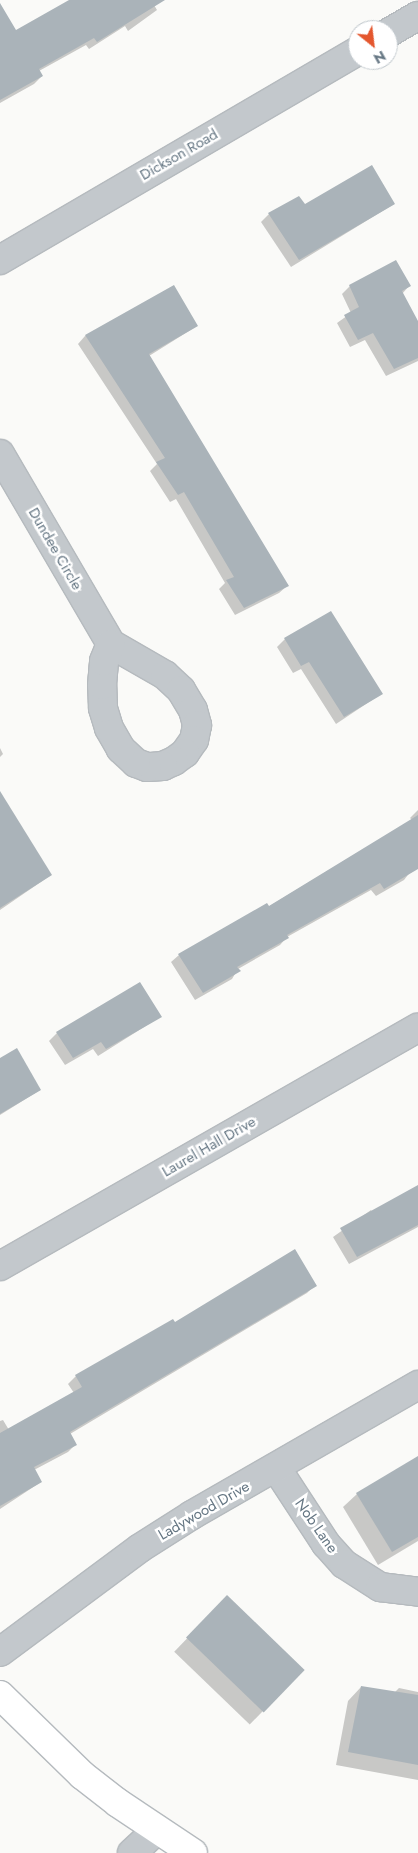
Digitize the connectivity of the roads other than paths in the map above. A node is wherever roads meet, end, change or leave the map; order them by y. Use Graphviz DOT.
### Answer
graph roads {
  1 [pos="418,16"];
  2 [pos="398,27"];
  3 [pos="348,57"];
  4 [pos="0,260"];
  5 [pos="0,454"];
  6 [pos="111,644"];
  7 [pos="418,1028"];
  8 [pos="0,1266"];
  9 [pos="418,1386"];
  10 [pos="277,1469"];
  11 [pos="418,1592"];
  12 [pos="0,1652"];
  13 [pos="0,1695"];
  14 [pos="156,1830"];
  15 [pos="132,1853"];
  16 [pos="193,1853"];
  1 -- 2 [label="street"];
  3 -- 4 [label="street, Dickson Road"];
  5 -- 6 [label="street, Dundee Circle"];
  7 -- 8 [label="street, Laurel Hall Drive"];
  9 -- 10 [label="street, Ladywood Drive"];
  10 -- 11 [label="street, Nob Lane"];
  10 -- 12 [label="street, Ladywood Drive"];
  13 -- 14 [label="main road"];
  14 -- 15 [label="street"];
  14 -- 16 [label="main road"];
}
